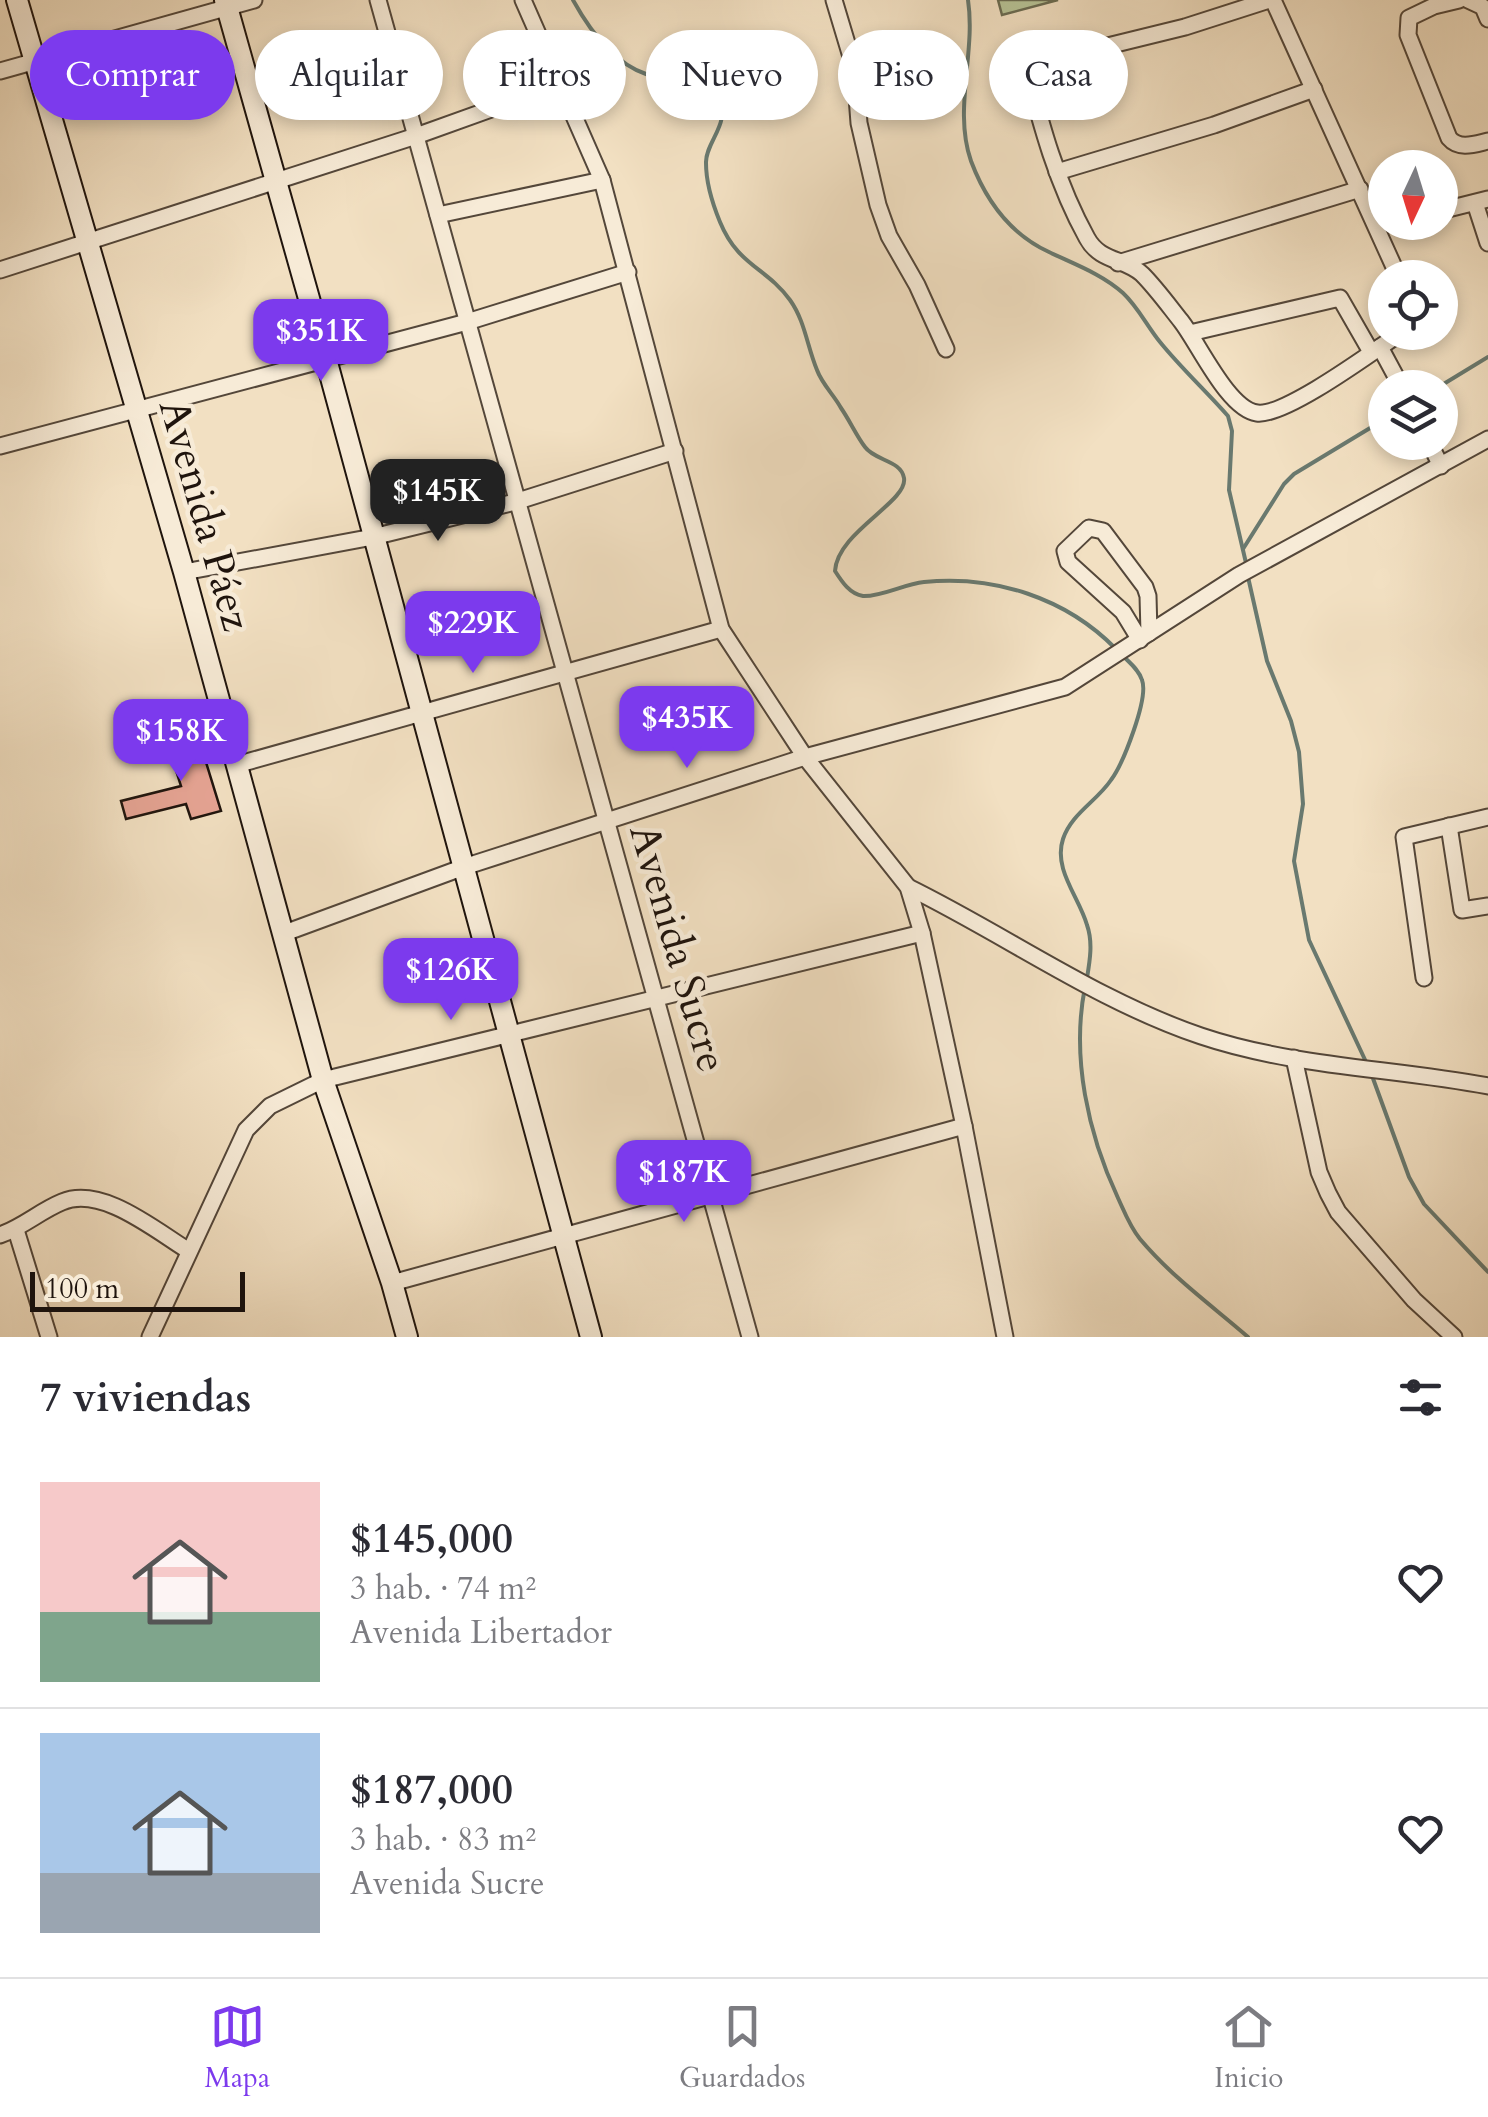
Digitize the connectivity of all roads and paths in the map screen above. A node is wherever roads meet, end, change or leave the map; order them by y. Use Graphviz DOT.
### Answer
graph roads {
  1 [pos="17,0"];
  2 [pos="254,0"];
  3 [pos="378,0"];
  4 [pos="523,0"];
  5 [pos="834,0"];
  6 [pos="1271,0"];
  7 [pos="1459,0"];
  8 [pos="1468,0"];
  9 [pos="1433,3"];
  10 [pos="226,4"];
  11 [pos="1488,19"];
  12 [pos="141,30"];
  13 [pos="535,30"];
  14 [pos="30,51"];
  15 [pos="30,64"];
  16 [pos="0,71"];
  17 [pos="1314,90"];
  18 [pos="463,119"];
  19 [pos="50,120"];
  20 [pos="574,120"];
  21 [pos="416,136"];
  22 [pos="1488,141"];
  23 [pos="1057,172"];
  24 [pos="277,180"];
  25 [pos="602,180"];
  26 [pos="1360,188"];
  27 [pos="1368,199"];
  28 [pos="1482,201"];
  29 [pos="438,215"];
  30 [pos="86,243"];
  31 [pos="1488,243"];
  32 [pos="1118,263"];
  33 [pos="0,270"];
  34 [pos="628,272"];
  35 [pos="467,322"];
  36 [pos="1190,333"];
  37 [pos="1368,338"];
  38 [pos="946,349"];
  39 [pos="1375,350"];
  40 [pos="326,359"];
  41 [pos="137,412"];
  42 [pos="1488,440"];
  43 [pos="0,446"];
  44 [pos="676,451"];
  45 [pos="1437,460"];
  46 [pos="1440,466"];
  47 [pos="516,502"];
  48 [pos="373,537"];
  49 [pos="184,572"];
  50 [pos="721,629"];
  51 [pos="1132,645"];
  52 [pos="564,673"];
  53 [pos="420,715"];
  54 [pos="805,757"];
  55 [pos="236,765"];
  56 [pos="1488,817"];
  57 [pos="606,820"];
  58 [pos="1448,826"];
  59 [pos="464,867"];
  60 [pos="908,886"];
  61 [pos="1488,906"];
  62 [pos="922,933"];
  63 [pos="282,934"];
  64 [pos="1424,978"];
  65 [pos="656,999"];
  66 [pos="509,1032"];
  67 [pos="1294,1058"];
  68 [pos="323,1080"];
  69 [pos="1488,1086"];
  70 [pos="964,1126"];
  71 [pos="711,1194"];
  72 [pos="8,1232"];
  73 [pos="564,1236"];
  74 [pos="189,1251"];
  75 [pos="392,1284"];
  76 [pos="49,1337"];
  77 [pos="150,1337"];
  78 [pos="407,1337"];
  79 [pos="590,1337"];
  80 [pos="750,1337"];
  81 [pos="1005,1337"];
  82 [pos="1454,1337"];
  1 -- 14 [label="main road, Avenida Páez"];
  2 -- 10 [label="street"];
  3 -- 21 [label="street, Avenida Sucre"];
  4 -- 13 [label="street"];
  5 -- 38 [label="street"];
  6 -- 17 [label="street"];
  6 -- 23 [label="street"];
  7 -- 9 [label="street"];
  8 -- 11 [label="street"];
  9 -- 22 [label="street"];
  10 -- 12 [label="street"];
  10 -- 24 [label="main road"];
  15 -- 16 [label="street"];
  17 -- 23 [label="street"];
  17 -- 26 [label="street"];
  18 -- 21 [label="street"];
  19 -- 30 [label="main road, Avenida Páez"];
  20 -- 25 [label="street"];
  21 -- 24 [label="street"];
  21 -- 29 [label="street, Avenida Sucre"];
  23 -- 32 [label="street"];
  24 -- 30 [label="street"];
  24 -- 40 [label="main road"];
  25 -- 29 [label="street"];
  25 -- 34 [label="street"];
  26 -- 27 [label="street"];
  26 -- 32 [label="street"];
  28 -- 31 [label="street"];
  29 -- 35 [label="street, Avenida Sucre"];
  30 -- 33 [label="street"];
  30 -- 41 [label="main road, Avenida Páez"];
  32 -- 36 [label="street"];
  34 -- 35 [label="street"];
  34 -- 44 [label="street"];
  35 -- 40 [label="street"];
  35 -- 47 [label="street, Avenida Sucre"];
  36 -- 37 [label="street"];
  36 -- 39 [label="street"];
  40 -- 41 [label="street"];
  40 -- 48 [label="main road"];
  41 -- 43 [label="street"];
  41 -- 49 [label="main road, Avenida Páez"];
  42 -- 46 [label="street"];
  44 -- 47 [label="street"];
  44 -- 50 [label="street"];
  45 -- 46 [label="street"];
  46 -- 51 [label="street"];
  47 -- 48 [label="street"];
  47 -- 52 [label="street, Avenida Sucre"];
  48 -- 49 [label="street"];
  48 -- 53 [label="main road"];
  49 -- 55 [label="main road, Avenida Páez"];
  50 -- 52 [label="street"];
  50 -- 54 [label="street"];
  51 -- 51 [label="street"];
  51 -- 54 [label="street"];
  52 -- 53 [label="street"];
  52 -- 57 [label="street, Avenida Sucre"];
  53 -- 55 [label="street"];
  53 -- 59 [label="main road"];
  54 -- 57 [label="street"];
  54 -- 60 [label="street"];
  55 -- 63 [label="main road, Avenida Páez"];
  56 -- 58 [label="street"];
  57 -- 59 [label="street"];
  57 -- 65 [label="street, Avenida Sucre"];
  58 -- 61 [label="street"];
  58 -- 64 [label="street"];
  59 -- 63 [label="street"];
  59 -- 66 [label="main road"];
  60 -- 62 [label="street"];
  60 -- 67 [label="street"];
  62 -- 65 [label="street"];
  62 -- 70 [label="street"];
  63 -- 68 [label="main road, Avenida Páez"];
  65 -- 66 [label="street"];
  65 -- 71 [label="street, Avenida Sucre"];
  66 -- 68 [label="street"];
  66 -- 73 [label="main road"];
  67 -- 69 [label="street"];
  67 -- 82 [label="street"];
  68 -- 74 [label="street"];
  68 -- 75 [label="main road, Avenida Páez"];
  70 -- 71 [label="street"];
  70 -- 81 [label="street"];
  71 -- 73 [label="street"];
  71 -- 80 [label="street, Avenida Sucre"];
  72 -- 74 [label="street"];
  72 -- 76 [label="street"];
  73 -- 75 [label="street"];
  73 -- 79 [label="main road"];
  74 -- 77 [label="street"];
  75 -- 78 [label="main road, Avenida Páez"];
}
